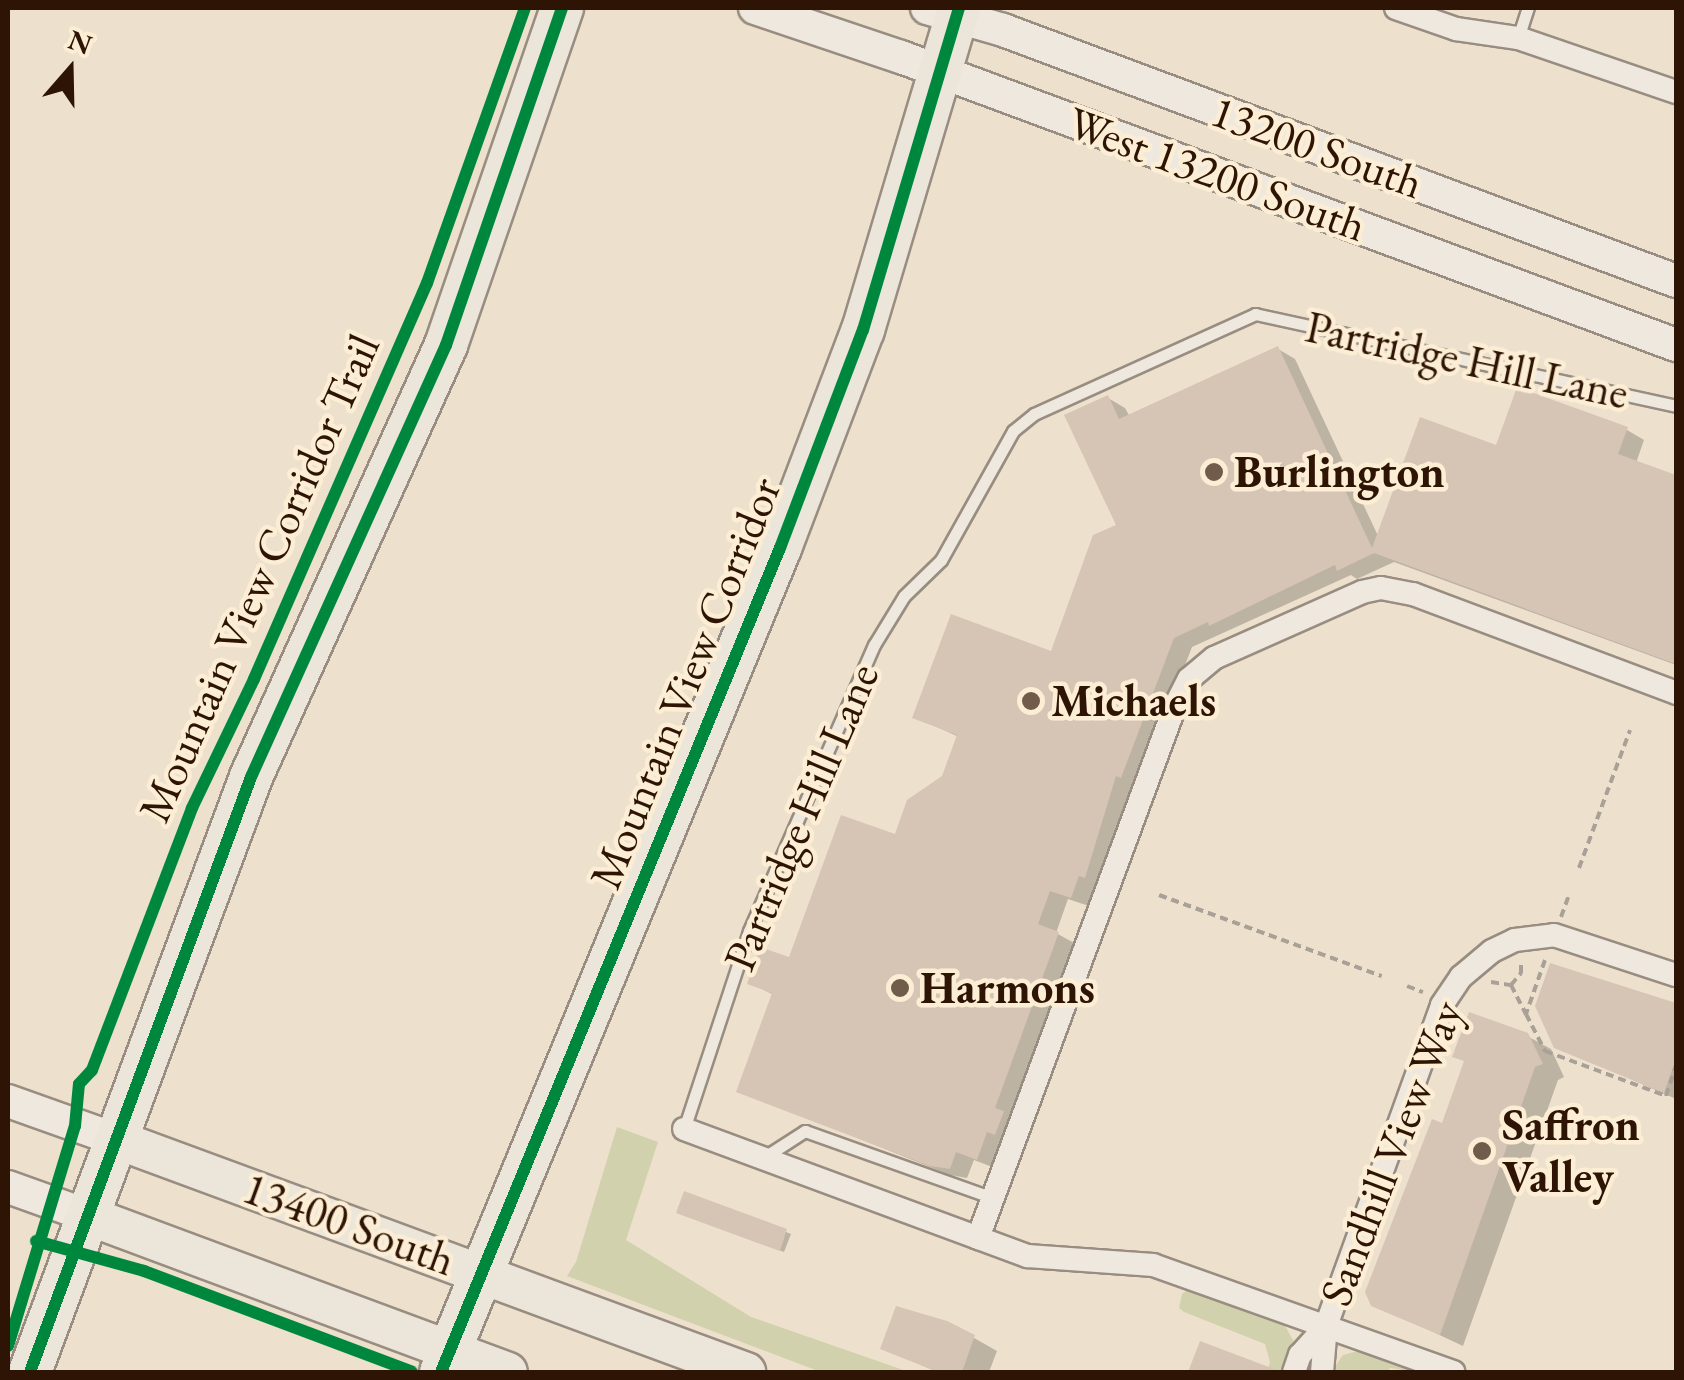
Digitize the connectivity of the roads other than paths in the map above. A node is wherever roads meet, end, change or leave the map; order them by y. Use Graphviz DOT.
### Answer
graph roads {
  1 [pos="562,8"];
  2 [pos="755,8"];
  3 [pos="1396,8"];
  4 [pos="1528,8"];
  5 [pos="947,11"];
  6 [pos="1518,38"];
  7 [pos="940,72"];
  8 [pos="1676,92"];
  9 [pos="1676,281"];
  10 [pos="1676,345"];
  11 [pos="1676,406"];
  12 [pos="1676,693"];
  13 [pos="1676,975"];
  14 [pos="8,1101"];
  15 [pos="684,1128"];
  16 [pos="115,1139"];
  17 [pos="763,1158"];
  18 [pos="8,1187"];
  19 [pos="993,1198"];
  20 [pos="86,1215"];
  21 [pos="978,1238"];
  22 [pos="483,1274"];
  23 [pos="1326,1326"];
  24 [pos="446,1361"];
  25 [pos="30,1372"];
  26 [pos="508,1372"];
  27 [pos="746,1372"];
  28 [pos="1294,1372"];
  29 [pos="1322,1372"];
  30 [pos="1454,1372"];
  1 -- 16 [label="highway"];
  2 -- 7 [label="street, West 13200 South"];
  3 -- 6 [label="street"];
  4 -- 6 [label="lane"];
  5 -- 7 [label="highway, Mountain View Corridor"];
  5 -- 9 [label="street, 13200 South"];
  6 -- 8 [label="street"];
  7 -- 10 [label="street, West 13200 South"];
  7 -- 22 [label="highway, Mountain View Corridor"];
  11 -- 15 [label="lane, Partridge Hill Lane"];
  12 -- 19 [label="street"];
  13 -- 23 [label="street, Sandhill View Way"];
  14 -- 16 [label="street, 13400 South"];
  15 -- 17 [label="street, Partridge Hill Lane"];
  16 -- 20 [label="highway"];
  16 -- 22 [label="main road, 13400 South"];
  17 -- 19 [label="lane"];
  17 -- 21 [label="street, Partridge Hill Lane"];
  18 -- 20 [label="street, 13400 South"];
  19 -- 21 [label="street"];
  20 -- 24 [label="main road, 13400 South"];
  20 -- 25 [label="highway"];
  21 -- 23 [label="street, Partridge Hill Lane"];
  22 -- 24 [label="highway, Mountain View Corridor"];
  22 -- 27 [label="main road, 13400 South"];
  23 -- 28 [label="street, Sandhill View Way"];
  23 -- 29 [label="street, Sandhill View Way"];
  23 -- 30 [label="street, Partridge Hill Lane"];
  24 -- 26 [label="main road, 13400 South"];
}
